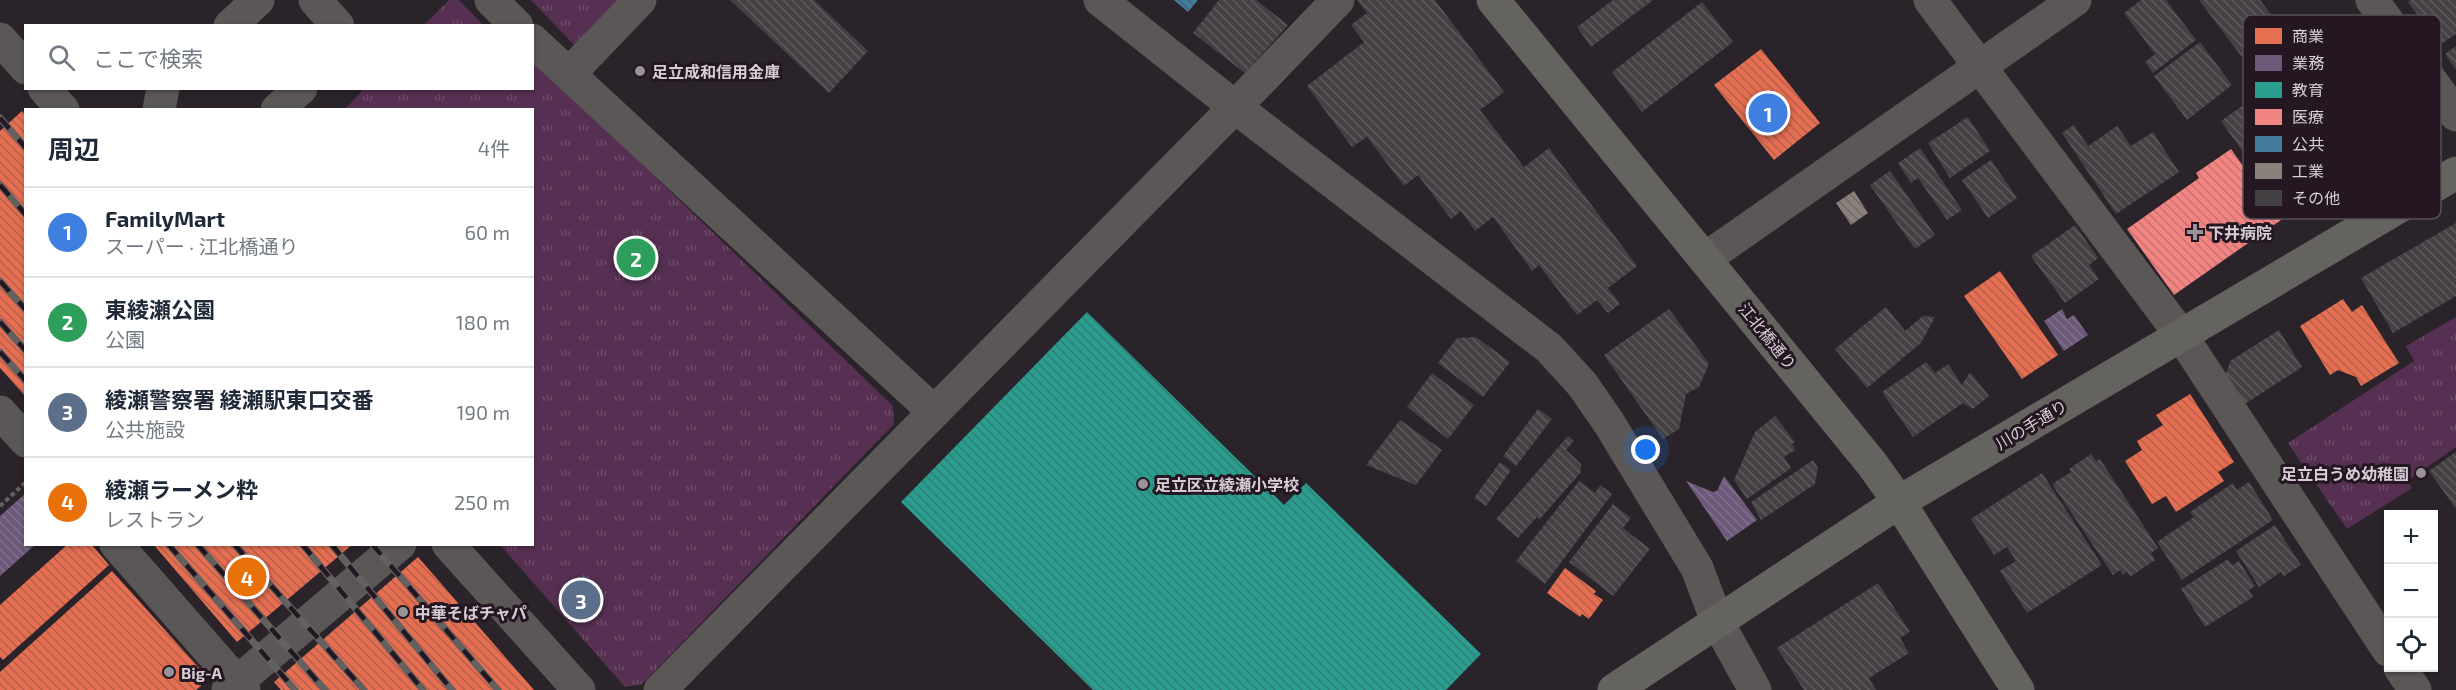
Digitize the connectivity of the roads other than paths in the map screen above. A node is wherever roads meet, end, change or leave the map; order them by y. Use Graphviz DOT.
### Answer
graph roads {
  1 [pos="258,0"];
  2 [pos="315,0"];
  3 [pos="491,0"];
  4 [pos="640,0"];
  5 [pos="1100,0"];
  6 [pos="1338,0"];
  7 [pos="1493,0"];
  8 [pos="1930,0"];
  9 [pos="2075,0"];
  10 [pos="2372,0"];
  11 [pos="2383,15"];
  12 [pos="232,24"];
  13 [pos="336,24"];
  14 [pos="515,24"];
  15 [pos="0,39"];
  16 [pos="534,42"];
  17 [pos="24,66"];
  18 [pos="1979,67"];
  19 [pos="570,74"];
  20 [pos="46,90"];
  21 [pos="163,90"];
  22 [pos="299,90"];
  23 [pos="2441,94"];
  24 [pos="1235,107"];
  25 [pos="61,108"];
  26 [pos="159,108"];
  27 [pos="279,108"];
  28 [pos="2456,115"];
  29 [pos="2456,173"];
  30 [pos="2441,182"];
  31 [pos="2378,219"];
  32 [pos="1706,258"];
  33 [pos="2181,335"];
  34 [pos="933,411"];
  35 [pos="0,412"];
  36 [pos="24,439"];
  37 [pos="1899,501"];
  38 [pos="118,546"];
  39 [pos="398,546"];
  40 [pos="450,546"];
  41 [pos="1717,621"];
  42 [pos="2384,644"];
  43 [pos="2403,672"];
  44 [pos="236,687"];
  45 [pos="579,690"];
  46 [pos="660,690"];
  47 [pos="1614,690"];
  48 [pos="1755,690"];
  49 [pos="2018,690"];
  50 [pos="2415,690"];
  1 -- 12 [label="street"];
  2 -- 13 [label="street"];
  3 -- 14 [label="street"];
  4 -- 19 [label="street"];
  5 -- 24 [label="street"];
  6 -- 24 [label="street"];
  7 -- 32 [label="main road, 江北橋通り"];
  8 -- 18 [label="street"];
  9 -- 18 [label="street"];
  10 -- 11 [label="street"];
  15 -- 17 [label="street"];
  16 -- 19 [label="street"];
  18 -- 32 [label="street"];
  18 -- 33 [label="street"];
  19 -- 34 [label="street"];
  20 -- 25 [label="street"];
  21 -- 26 [label="street"];
  22 -- 27 [label="street"];
  23 -- 28 [label="street"];
  24 -- 34 [label="street"];
  24 -- 41 [label="street"];
  29 -- 30 [label="main road, 川の手通り"];
  31 -- 33 [label="main road, 川の手通り"];
  32 -- 37 [label="main road, 江北橋通り"];
  33 -- 37 [label="main road, 川の手通り"];
  33 -- 42 [label="street"];
  34 -- 46 [label="street"];
  35 -- 36 [label="street"];
  37 -- 41 [label="main road, 川の手通り"];
  37 -- 49 [label="main road, 江北橋通り"];
  38 -- 44 [label="street"];
  39 -- 44 [label="street"];
  40 -- 45 [label="street"];
  41 -- 47 [label="main road, 川の手通り"];
  41 -- 48 [label="street"];
  43 -- 50 [label="street"];
}
